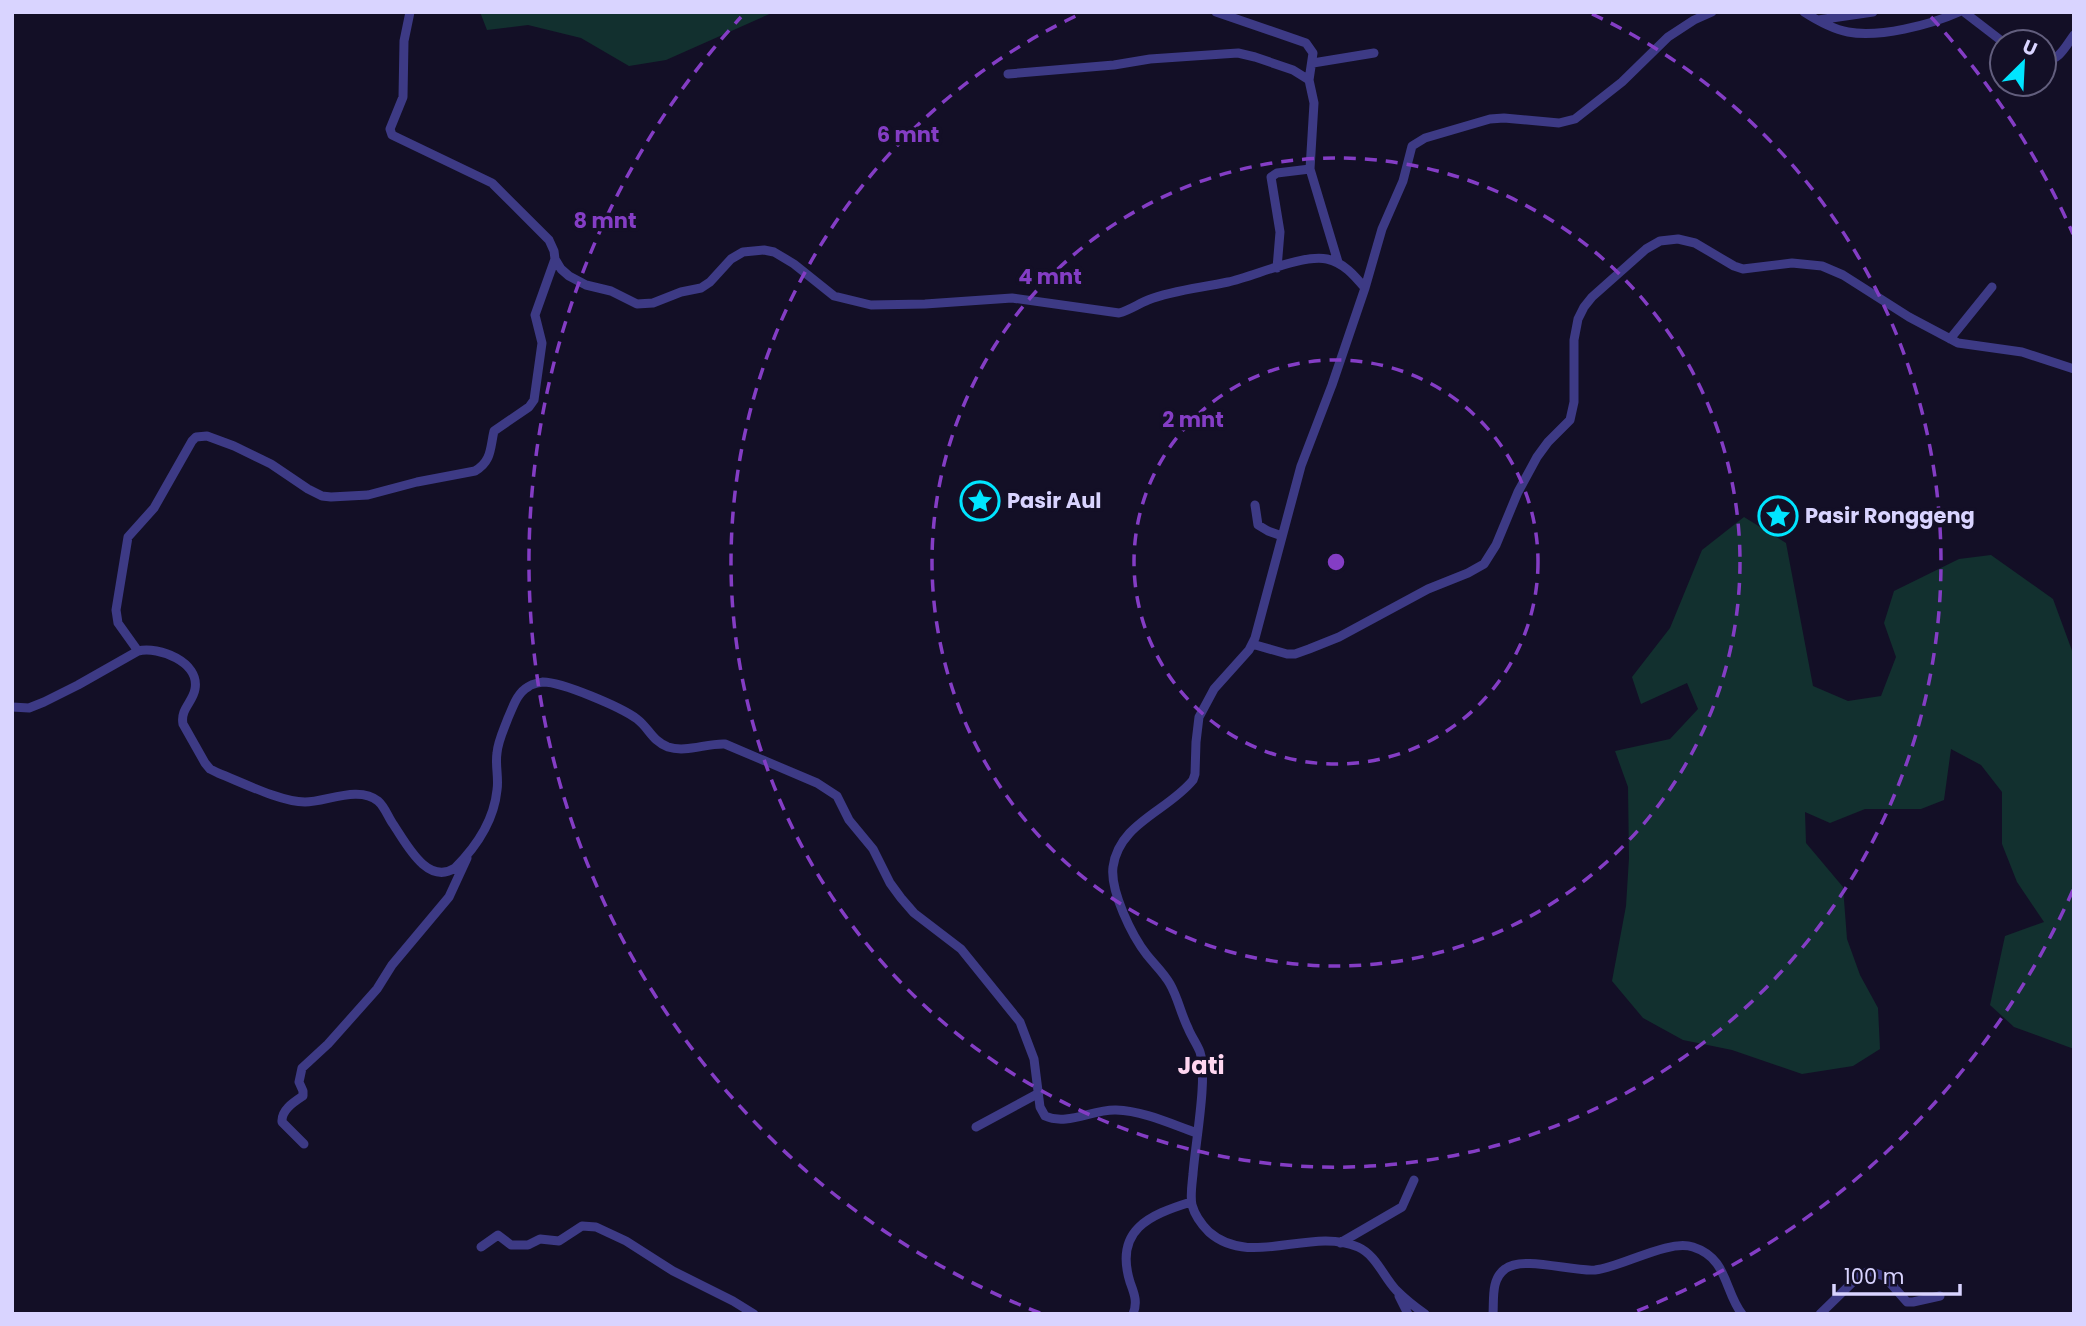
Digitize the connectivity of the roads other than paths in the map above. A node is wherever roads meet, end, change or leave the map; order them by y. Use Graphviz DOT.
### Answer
graph roads {
  1 [pos="410,12"];
  2 [pos="1216,12"];
  3 [pos="1712,12"];
  4 [pos="1804,12"];
  5 [pos="1873,12"];
  6 [pos="1959,12"];
  7 [pos="1964,12"];
  8 [pos="1816,20"];
  9 [pos="1988,30"];
  10 [pos="2074,35"];
  11 [pos="1374,53"];
  12 [pos="2058,56"];
  13 [pos="1313,63"];
  14 [pos="1008,74"];
  15 [pos="1310,80"];
  16 [pos="1310,169"];
  17 [pos="555,259"];
  18 [pos="1338,262"];
  19 [pos="1277,268"];
  20 [pos="1992,286"];
  21 [pos="1365,288"];
  22 [pos="1950,339"];
  23 [pos="2074,369"];
  24 [pos="1255,505"];
  25 [pos="1282,536"];
  26 [pos="1252,644"];
  27 [pos="138,651"];
  28 [pos="12,707"];
  29 [pos="469,851"];
  30 [pos="1039,1093"];
  31 [pos="976,1127"];
  32 [pos="1197,1133"];
  33 [pos="304,1144"];
  34 [pos="1414,1181"];
  35 [pos="1191,1202"];
  36 [pos="1340,1243"];
  37 [pos="481,1247"];
  38 [pos="1397,1291"];
  39 [pos="1940,1296"];
  40 [pos="754,1314"];
  41 [pos="1133,1314"];
  42 [pos="1408,1314"];
  43 [pos="1425,1314"];
  44 [pos="1493,1314"];
  45 [pos="1742,1314"];
  46 [pos="1820,1314"];
  1 -- 17 [label="street"];
  2 -- 13 [label="street"];
  3 -- 21 [label="street"];
  4 -- 8 [label="street"];
  5 -- 8 [label="street"];
  6 -- 8 [label="street"];
  7 -- 9 [label="street"];
  10 -- 12 [label="street"];
  11 -- 13 [label="street"];
  13 -- 15 [label="street"];
  14 -- 15 [label="street"];
  15 -- 16 [label="street"];
  16 -- 18 [label="street"];
  16 -- 19 [label="street"];
  17 -- 19 [label="street"];
  17 -- 27 [label="street"];
  18 -- 19 [label="street"];
  18 -- 21 [label="street"];
  20 -- 22 [label="street"];
  21 -- 25 [label="street"];
  22 -- 23 [label="street"];
  22 -- 26 [label="street"];
  24 -- 25 [label="street"];
  25 -- 26 [label="street"];
  26 -- 32 [label="street"];
  27 -- 28 [label="street"];
  27 -- 29 [label="street"];
  29 -- 30 [label="street"];
  29 -- 33 [label="street"];
  30 -- 31 [label="street"];
  30 -- 32 [label="street"];
  32 -- 35 [label="street"];
  34 -- 36 [label="street"];
  35 -- 36 [label="street"];
  35 -- 41 [label="street"];
  36 -- 38 [label="street"];
  37 -- 40 [label="street"];
  38 -- 42 [label="street"];
  38 -- 43 [label="street"];
  39 -- 46 [label="street"];
  44 -- 45 [label="street"];
}
